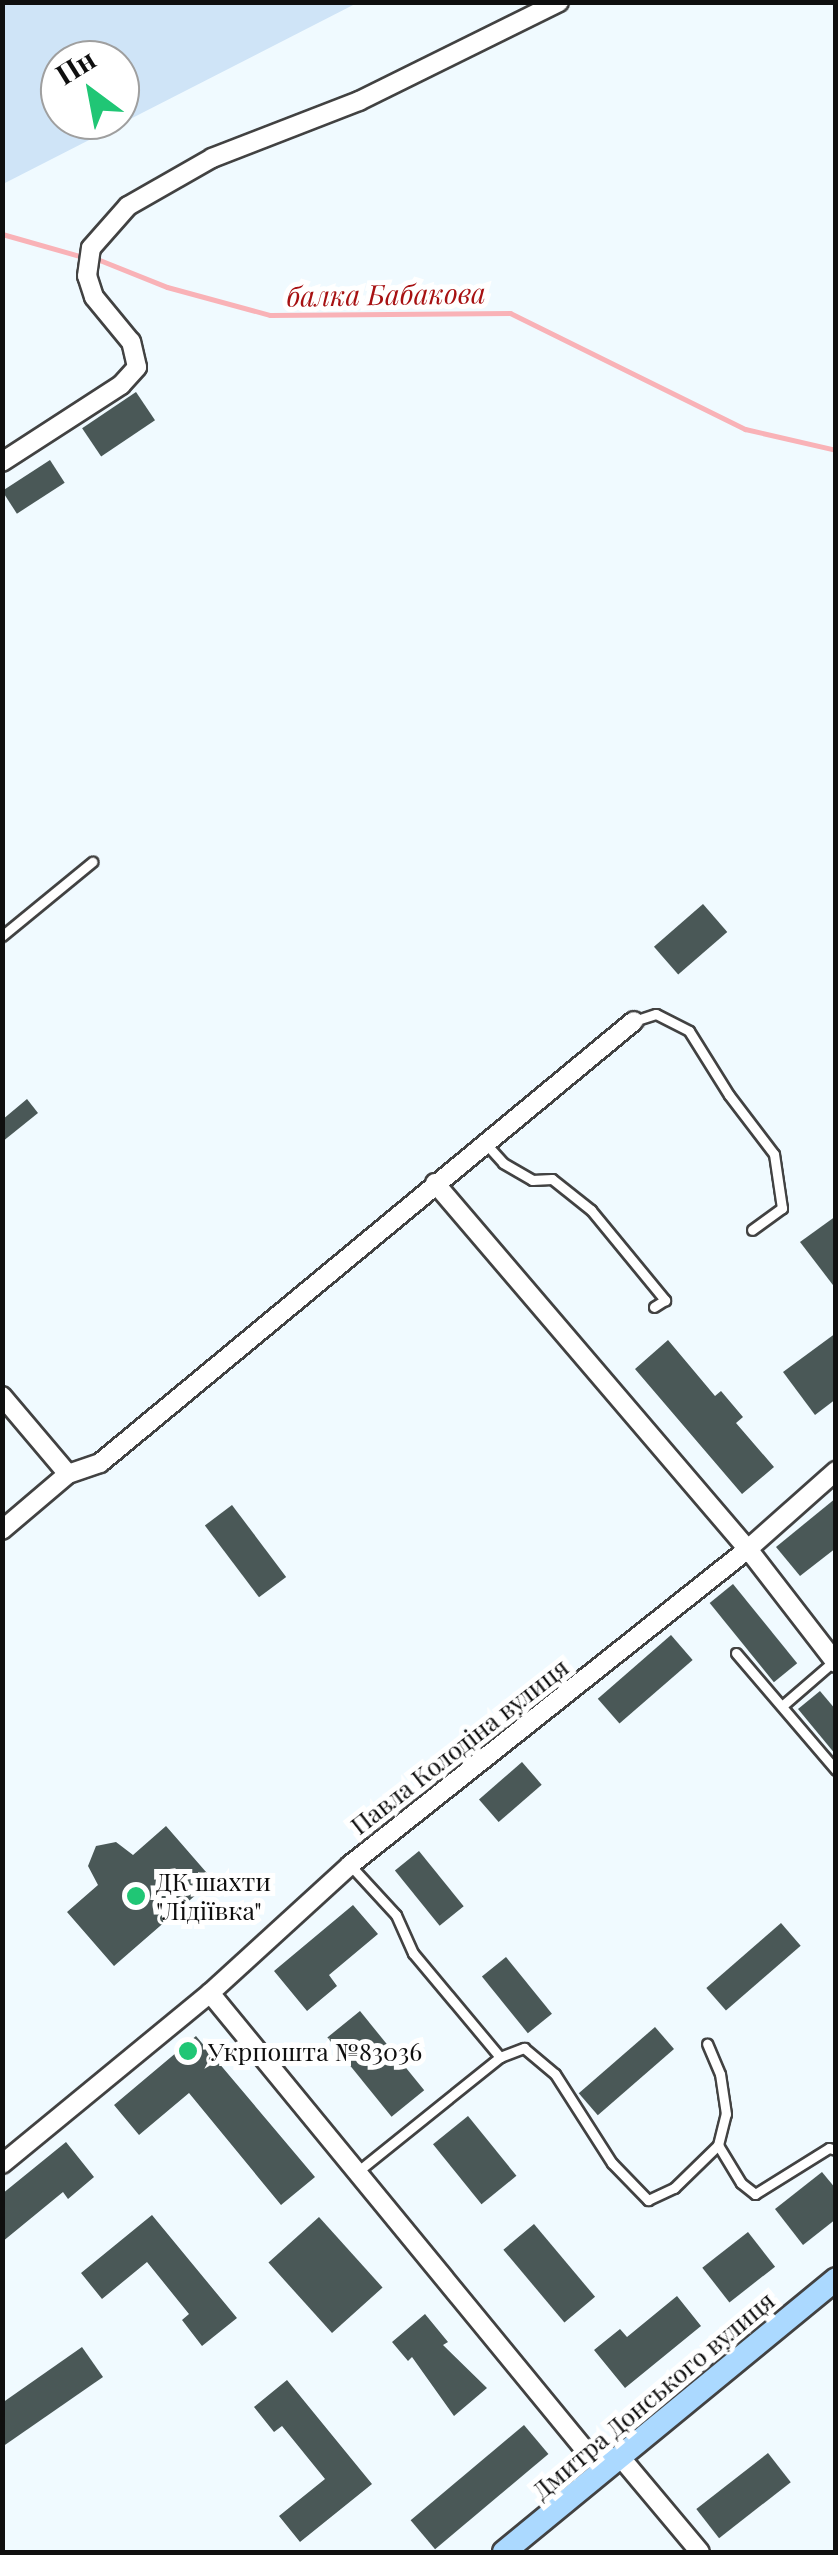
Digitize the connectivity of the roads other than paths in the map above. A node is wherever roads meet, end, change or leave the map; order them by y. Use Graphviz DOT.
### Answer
graph roads {
  1 [pos="559,2"];
  2 [pos="2,462"];
  3 [pos="92,862"];
  4 [pos="2,936"];
  5 [pos="634,1021"];
  6 [pos="485,1143"];
  7 [pos="436,1183"];
  8 [pos="752,1230"];
  9 [pos="654,1307"];
  10 [pos="2,1396"];
  11 [pos="836,1471"];
  12 [pos="68,1474"];
  13 [pos="2,1530"];
  14 [pos="748,1549"];
  15 [pos="736,1653"];
  16 [pos="835,1662"];
  17 [pos="782,1706"];
  18 [pos="836,1770"];
  19 [pos="350,1864"];
  20 [pos="210,1994"];
  21 [pos="708,2044"];
  22 [pos="500,2057"];
  23 [pos="718,2145"];
  24 [pos="836,2150"];
  25 [pos="2,2164"];
  26 [pos="356,2172"];
  27 [pos="836,2279"];
  28 [pos="622,2459"];
  29 [pos="504,2552"];
  30 [pos="700,2552"];
  1 -- 2 [label="street"];
  3 -- 4 [label="lane"];
  5 -- 6 [label="street"];
  5 -- 8 [label="lane"];
  6 -- 7 [label="street"];
  6 -- 9 [label="lane"];
  7 -- 12 [label="street"];
  7 -- 14 [label="street"];
  10 -- 12 [label="street"];
  11 -- 14 [label="street, Павла Колодіна вулиця"];
  12 -- 13 [label="street"];
  14 -- 16 [label="street"];
  14 -- 19 [label="street, Павла Колодіна вулиця"];
  15 -- 17 [label="lane"];
  16 -- 17 [label="lane"];
  17 -- 18 [label="lane"];
  19 -- 20 [label="street, Павла Колодіна вулиця"];
  19 -- 22 [label="lane"];
  20 -- 25 [label="street, Павла Колодіна вулиця"];
  20 -- 26 [label="street"];
  21 -- 23 [label="lane"];
  22 -- 23 [label="lane"];
  22 -- 26 [label="lane"];
  23 -- 24 [label="lane"];
  26 -- 28 [label="street"];
  27 -- 28 [label="street, Дмитра Донського вулиця"];
  28 -- 29 [label="street, Дмитра Донського вулиця"];
  28 -- 30 [label="street"];
}
